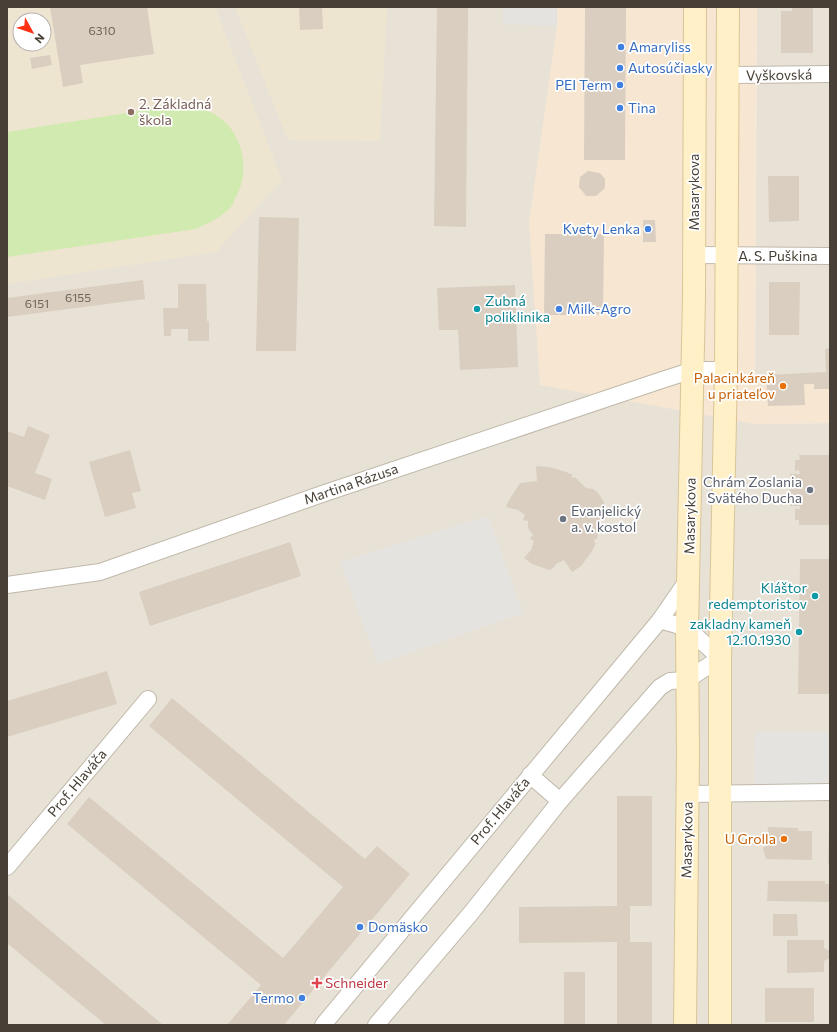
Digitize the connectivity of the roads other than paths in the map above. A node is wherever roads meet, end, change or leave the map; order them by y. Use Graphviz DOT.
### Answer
graph roads {
  1 [pos="695,7"];
  2 [pos="728,7"];
  3 [pos="830,74"];
  4 [pos="727,75"];
  5 [pos="694,255"];
  6 [pos="727,256"];
  7 [pos="830,256"];
  8 [pos="693,370"];
  9 [pos="726,370"];
  10 [pos="689,578"];
  11 [pos="7,584"];
  12 [pos="660,620"];
  13 [pos="688,628"];
  14 [pos="720,658"];
  15 [pos="687,680"];
  16 [pos="148,699"];
  17 [pos="530,775"];
  18 [pos="830,792"];
  19 [pos="720,793"];
  20 [pos="687,794"];
  21 [pos="560,802"];
  22 [pos="7,867"];
  23 [pos="323,1025"];
  24 [pos="376,1025"];
  25 [pos="685,1025"];
  26 [pos="720,1025"];
  1 -- 5 [label="main road, Masarykova"];
  2 -- 4 [label="main road"];
  3 -- 4 [label="street, Vyškovská"];
  4 -- 6 [label="main road"];
  5 -- 6 [label="street, A. S. Puškina"];
  5 -- 8 [label="main road, Masarykova"];
  6 -- 7 [label="street, A. S. Puškina"];
  6 -- 9 [label="main road"];
  8 -- 9 [label="street, Martina Rázusa"];
  8 -- 10 [label="main road, Masarykova"];
  8 -- 11 [label="street, Martina Rázusa"];
  9 -- 14 [label="main road"];
  10 -- 12 [label="street, Prof. Hlaváča"];
  10 -- 13 [label="main road, Masarykova"];
  12 -- 13 [label="street"];
  12 -- 17 [label="street, Prof. Hlaváča"];
  13 -- 14 [label="street"];
  13 -- 15 [label="main road, Masarykova"];
  14 -- 15 [label="street"];
  14 -- 19 [label="main road"];
  15 -- 20 [label="main road, Masarykova"];
  15 -- 21 [label="street"];
  16 -- 22 [label="street, Prof. Hlaváča"];
  17 -- 21 [label="street"];
  17 -- 23 [label="street, Prof. Hlaváča"];
  18 -- 19 [label="street"];
  19 -- 20 [label="street"];
  19 -- 26 [label="main road"];
  20 -- 25 [label="main road, Masarykova"];
  21 -- 24 [label="street"];
}
